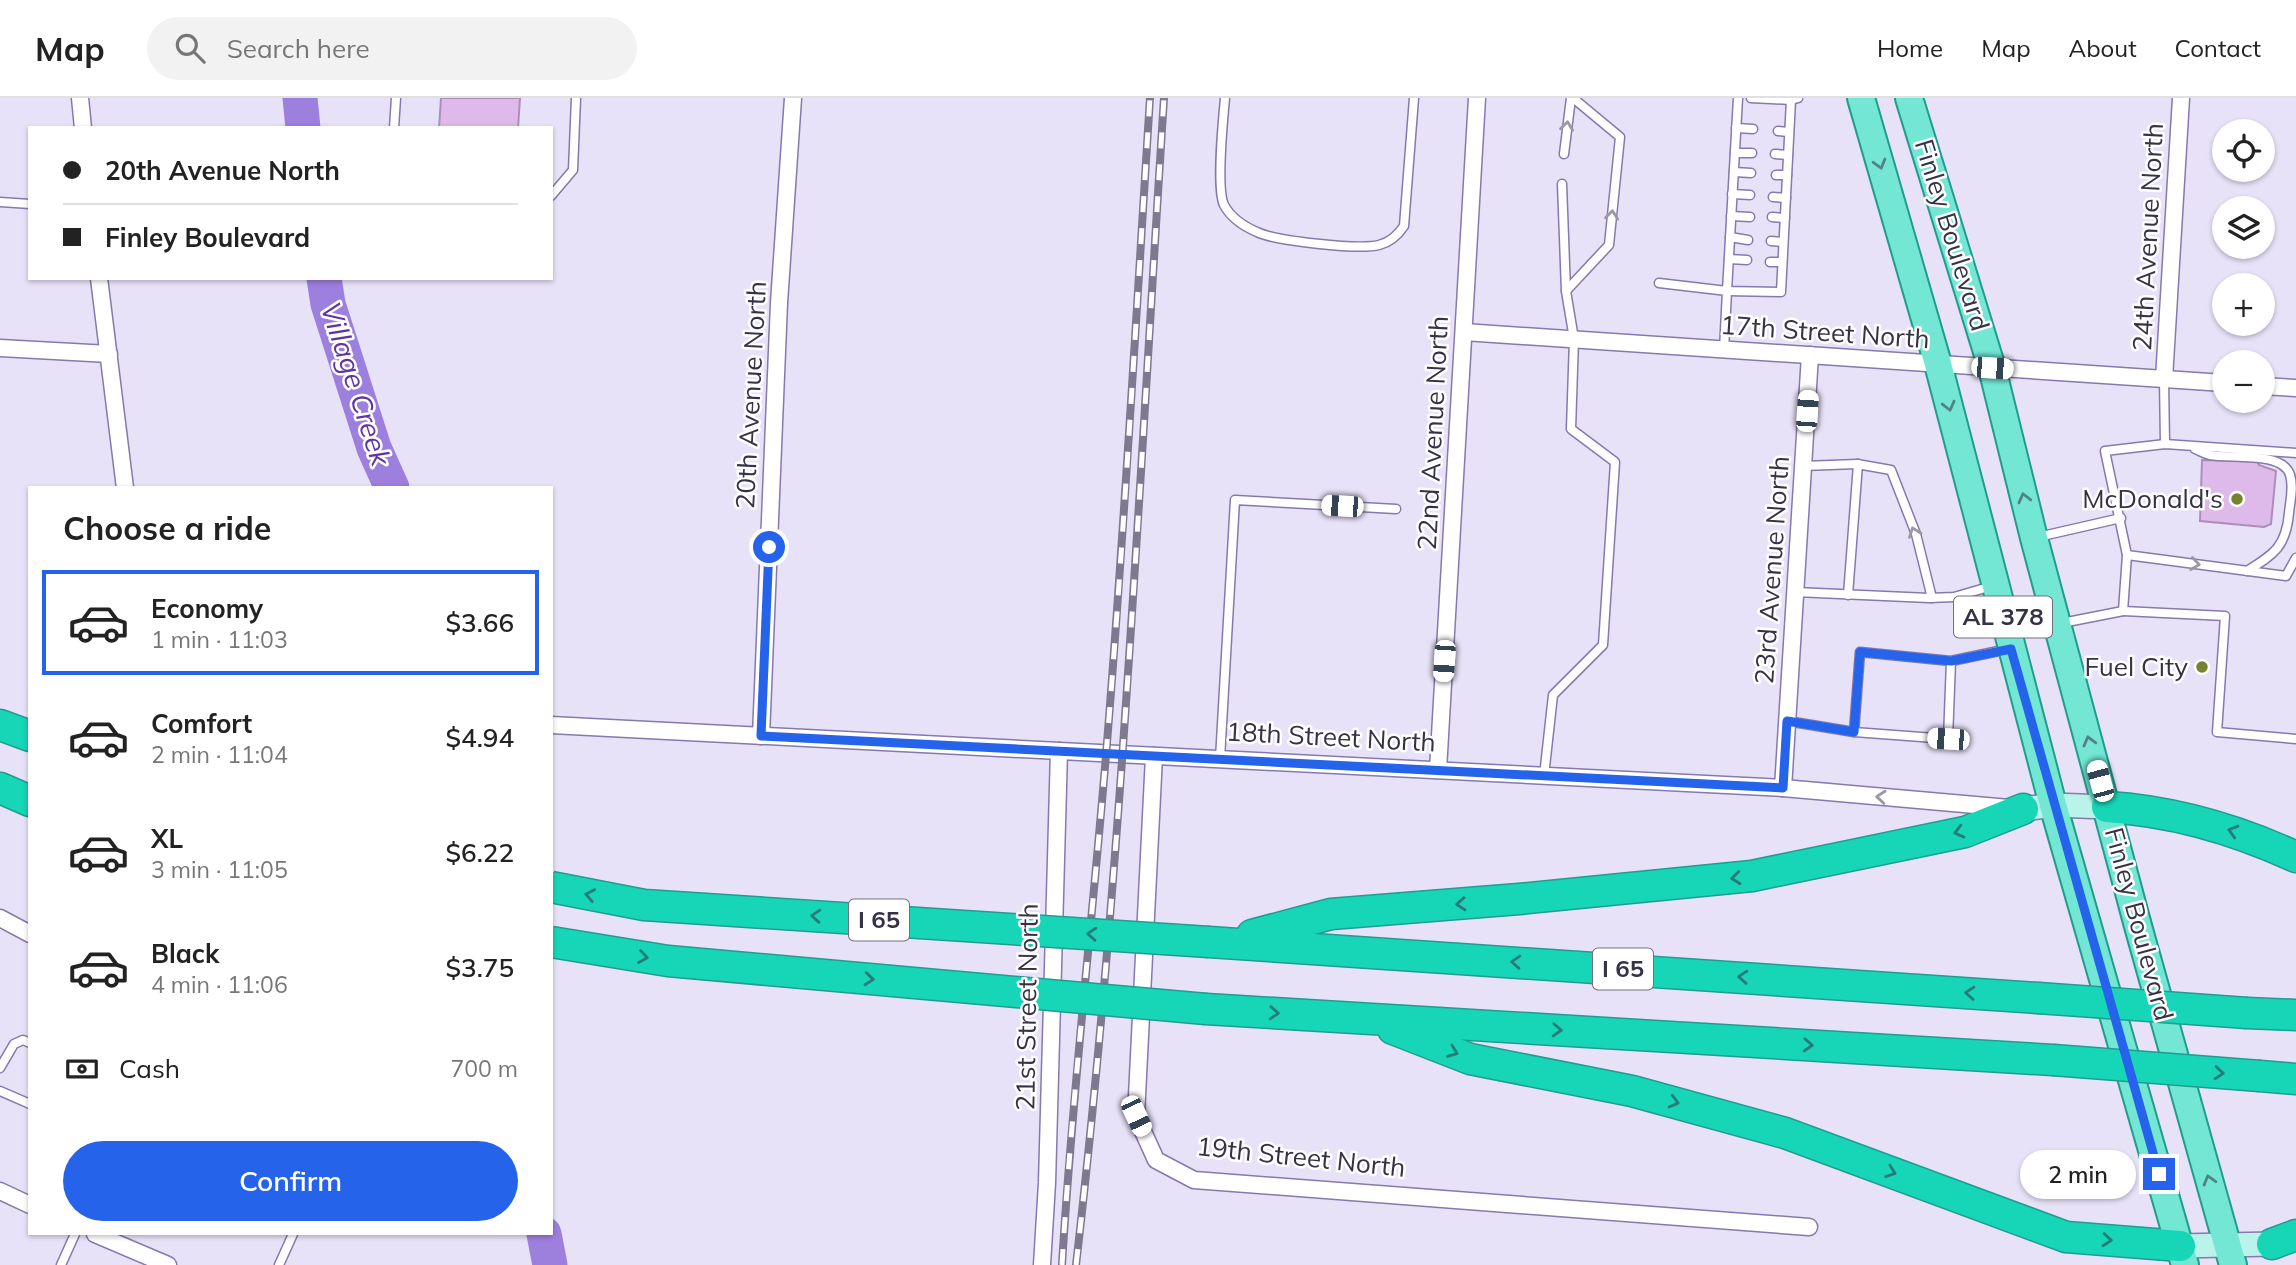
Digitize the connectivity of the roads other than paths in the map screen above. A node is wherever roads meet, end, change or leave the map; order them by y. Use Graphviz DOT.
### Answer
graph roads {
  1 [pos="80,98"];
  2 [pos="396,98"];
  3 [pos="576,98"];
  4 [pos="793,98"];
  5 [pos="1225,98"];
  6 [pos="1414,98"];
  7 [pos="1478,98"];
  8 [pos="1572,98"];
  9 [pos="1738,98"];
  10 [pos="1751,98"];
  11 [pos="1861,98"];
  12 [pos="1909,98"];
  13 [pos="2180,98"];
  14 [pos="1794,99"];
  15 [pos="83,126"];
  16 [pos="394,126"];
  17 [pos="1736,128"];
  18 [pos="1753,129"];
  19 [pos="1778,131"];
  20 [pos="1788,132"];
  21 [pos="1735,153"];
  22 [pos="1752,153"];
  23 [pos="1564,154"];
  24 [pos="1775,154"];
  25 [pos="1788,155"];
  26 [pos="1734,172"];
  27 [pos="1751,173"];
  28 [pos="1776,175"];
  29 [pos="1787,176"];
  30 [pos="1562,184"];
  31 [pos="1732,194"];
  32 [pos="553,195"];
  33 [pos="1750,195"];
  34 [pos="1773,197"];
  35 [pos="1786,198"];
  36 [pos="0,202"];
  37 [pos="28,204"];
  38 [pos="1731,215"];
  39 [pos="1750,217"];
  40 [pos="1772,218"];
  41 [pos="1785,218"];
  42 [pos="1730,237"];
  43 [pos="1748,240"];
  44 [pos="1771,241"];
  45 [pos="1783,242"];
  46 [pos="1729,259"];
  47 [pos="1747,260"];
  48 [pos="1770,262"];
  49 [pos="1782,262"];
  50 [pos="100,280"];
  51 [pos="1659,283"];
  52 [pos="1566,291"];
  53 [pos="1727,291"];
  54 [pos="1464,332"];
  55 [pos="1574,339"];
  56 [pos="0,348"];
  57 [pos="1724,350"];
  58 [pos="110,354"];
  59 [pos="1810,355"];
  60 [pos="1938,364"];
  61 [pos="1992,368"];
  62 [pos="2164,379"];
  63 [pos="2212,382"];
  64 [pos="2275,387"];
  65 [pos="2296,388"];
  66 [pos="2165,444"];
  67 [pos="2186,445"];
  68 [pos="2296,453"];
  69 [pos="1858,464"];
  70 [pos="1803,466"];
  71 [pos="125,486"];
  72 [pos="1396,509"];
  73 [pos="2121,517"];
  74 [pos="2034,538"];
  75 [pos="2127,555"];
  76 [pos="2296,558"];
  77 [pos="2247,571"];
  78 [pos="1995,585"];
  79 [pos="1795,592"];
  80 [pos="1848,595"];
  81 [pos="1932,598"];
  82 [pos="2123,611"];
  83 [pos="2057,624"];
  84 [pos="2011,649"];
  85 [pos="1951,661"];
  86 [pos="1787,721"];
  87 [pos="0,725"];
  88 [pos="553,725"];
  89 [pos="1854,732"];
  90 [pos="28,735"];
  91 [pos="761,736"];
  92 [pos="2296,739"];
  93 [pos="1059,751"];
  94 [pos="1154,756"];
  95 [pos="1220,759"];
  96 [pos="1438,770"];
  97 [pos="1544,776"];
  98 [pos="0,788"];
  99 [pos="1783,788"];
  100 [pos="28,800"];
  101 [pos="2053,805"];
  102 [pos="2107,807"];
  103 [pos="2023,809"];
  104 [pos="2296,856"];
  105 [pos="553,887"];
  106 [pos="0,918"];
  107 [pos="24,931"];
  108 [pos="553,942"];
  109 [pos="1218,942"];
  110 [pos="2296,1015"];
  111 [pos="1366,1019"];
  112 [pos="28,1042"];
  113 [pos="0,1068"];
  114 [pos="2296,1079"];
  115 [pos="0,1091"];
  116 [pos="28,1103"];
  117 [pos="0,1191"];
  118 [pos="28,1204"];
  119 [pos="1809,1227"];
  120 [pos="75,1235"];
  121 [pos="97,1235"];
  122 [pos="293,1235"];
  123 [pos="2288,1242"];
  124 [pos="2230,1255"];
  125 [pos="2182,1256"];
  126 [pos="61,1265"];
  127 [pos="169,1265"];
  128 [pos="279,1265"];
  129 [pos="1042,1265"];
  1 -- 15 [label="street"];
  2 -- 16 [label="lane"];
  3 -- 32 [label="lane"];
  4 -- 91 [label="street, 20th Avenue North"];
  5 -- 6 [label="lane"];
  7 -- 54 [label="street, 22nd Avenue North"];
  23 -- 8 [label="lane, one-way"];
  52 -- 8 [label="lane, one-way"];
  9 -- 17 [label="lane"];
  10 -- 14 [label="lane"];
  11 -- 60 [label="main road, Finley Boulevard / AL 378, one-way"];
  12 -- 61 [label="main road, Finley Boulevard / AL 378"];
  13 -- 62 [label="street, 24th Avenue North"];
  14 -- 20 [label="lane"];
  17 -- 18 [label="lane"];
  17 -- 21 [label="lane"];
  19 -- 20 [label="lane"];
  20 -- 25 [label="lane"];
  21 -- 22 [label="lane"];
  21 -- 26 [label="lane"];
  24 -- 25 [label="lane"];
  25 -- 29 [label="lane"];
  26 -- 27 [label="lane"];
  26 -- 31 [label="lane"];
  28 -- 29 [label="lane"];
  29 -- 35 [label="lane"];
  30 -- 52 [label="lane"];
  31 -- 33 [label="lane"];
  31 -- 38 [label="lane"];
  34 -- 35 [label="lane"];
  35 -- 41 [label="lane"];
  36 -- 37 [label="lane"];
  38 -- 39 [label="lane"];
  38 -- 42 [label="lane"];
  40 -- 41 [label="lane"];
  41 -- 45 [label="lane"];
  42 -- 43 [label="lane"];
  42 -- 46 [label="lane"];
  44 -- 45 [label="lane"];
  45 -- 49 [label="lane"];
  46 -- 47 [label="lane"];
  46 -- 53 [label="lane"];
  48 -- 49 [label="lane"];
  49 -- 53 [label="lane"];
  50 -- 58 [label="street"];
  51 -- 53 [label="lane"];
  52 -- 55 [label="lane"];
  53 -- 57 [label="lane"];
  54 -- 55 [label="street, 17th Street North"];
  54 -- 96 [label="street, 22nd Avenue North"];
  55 -- 57 [label="street, 17th Street North"];
  55 -- 97 [label="lane"];
  56 -- 58 [label="street"];
  57 -- 59 [label="street, 17th Street North"];
  58 -- 71 [label="street"];
  59 -- 60 [label="street, 17th Street North"];
  59 -- 70 [label="street, 23rd Avenue North"];
  60 -- 61 [label="street, 17th Street North"];
  60 -- 78 [label="main road, Finley Boulevard / AL 378, one-way"];
  61 -- 62 [label="street, 17th Street North"];
  74 -- 61 [label="main road, Finley Boulevard / AL 378, one-way"];
  62 -- 63 [label="street, 17th Street North"];
  62 -- 66 [label="lane"];
  64 -- 65 [label="street"];
  66 -- 67 [label="lane"];
  66 -- 73 [label="lane"];
  67 -- 68 [label="lane"];
  67 -- 77 [label="lane"];
  69 -- 70 [label="lane"];
  69 -- 80 [label="lane"];
  81 -- 69 [label="lane, one-way"];
  70 -- 79 [label="street, 23rd Avenue North"];
  72 -- 95 [label="lane"];
  73 -- 74 [label="lane"];
  73 -- 75 [label="lane"];
  74 -- 83 [label="main road, Finley Boulevard / AL 378"];
  75 -- 77 [label="lane, one-way"];
  75 -- 82 [label="lane"];
  76 -- 77 [label="lane"];
  78 -- 81 [label="lane"];
  78 -- 84 [label="main road, Finley Boulevard / AL 378"];
  79 -- 80 [label="lane"];
  79 -- 86 [label="street, 23rd Avenue North"];
  80 -- 81 [label="lane"];
  82 -- 83 [label="lane"];
  82 -- 92 [label="lane"];
  102 -- 83 [label="main road, Finley Boulevard / AL 378, one-way"];
  84 -- 85 [label="lane"];
  84 -- 101 [label="main road, Finley Boulevard / AL 378"];
  85 -- 89 [label="lane"];
  85 -- 89 [label="lane"];
  86 -- 89 [label="lane"];
  86 -- 99 [label="street, 23rd Avenue North"];
  87 -- 90 [label="highway"];
  88 -- 91 [label="street, 18th Street North"];
  91 -- 93 [label="street, 18th Street North"];
  93 -- 94 [label="street, 18th Street North"];
  93 -- 129 [label="street, 21st Street North"];
  94 -- 95 [label="street, 18th Street North"];
  94 -- 119 [label="street, 19th Street North"];
  95 -- 96 [label="street, 18th Street North"];
  96 -- 97 [label="street, 18th Street North"];
  97 -- 99 [label="street, 18th Street North"];
  98 -- 100 [label="highway"];
  103 -- 99 [label="street, 18th Street North, one-way"];
  101 -- 102 [label="main road, 18th Street North"];
  101 -- 103 [label="main road, 18th Street North"];
  101 -- 125 [label="main road, Finley Boulevard / AL 378"];
  104 -- 102 [label="highway, one-way"];
  124 -- 102 [label="main road, Finley Boulevard / AL 378, one-way"];
  103 -- 109 [label="highway, one-way"];
  109 -- 105 [label="highway, I 65, one-way, bridge"];
  106 -- 107 [label="street"];
  108 -- 111 [label="highway, I 65, one-way, bridge"];
  110 -- 109 [label="highway, I 65, one-way, bridge"];
  111 -- 114 [label="highway, I 65, one-way, bridge"];
  111 -- 125 [label="highway, one-way"];
  112 -- 113 [label="lane"];
  115 -- 116 [label="lane"];
  117 -- 118 [label="street"];
  120 -- 126 [label="lane"];
  121 -- 127 [label="street"];
  122 -- 128 [label="lane"];
  123 -- 124 [label="main road"];
  124 -- 125 [label="main road"];
}
